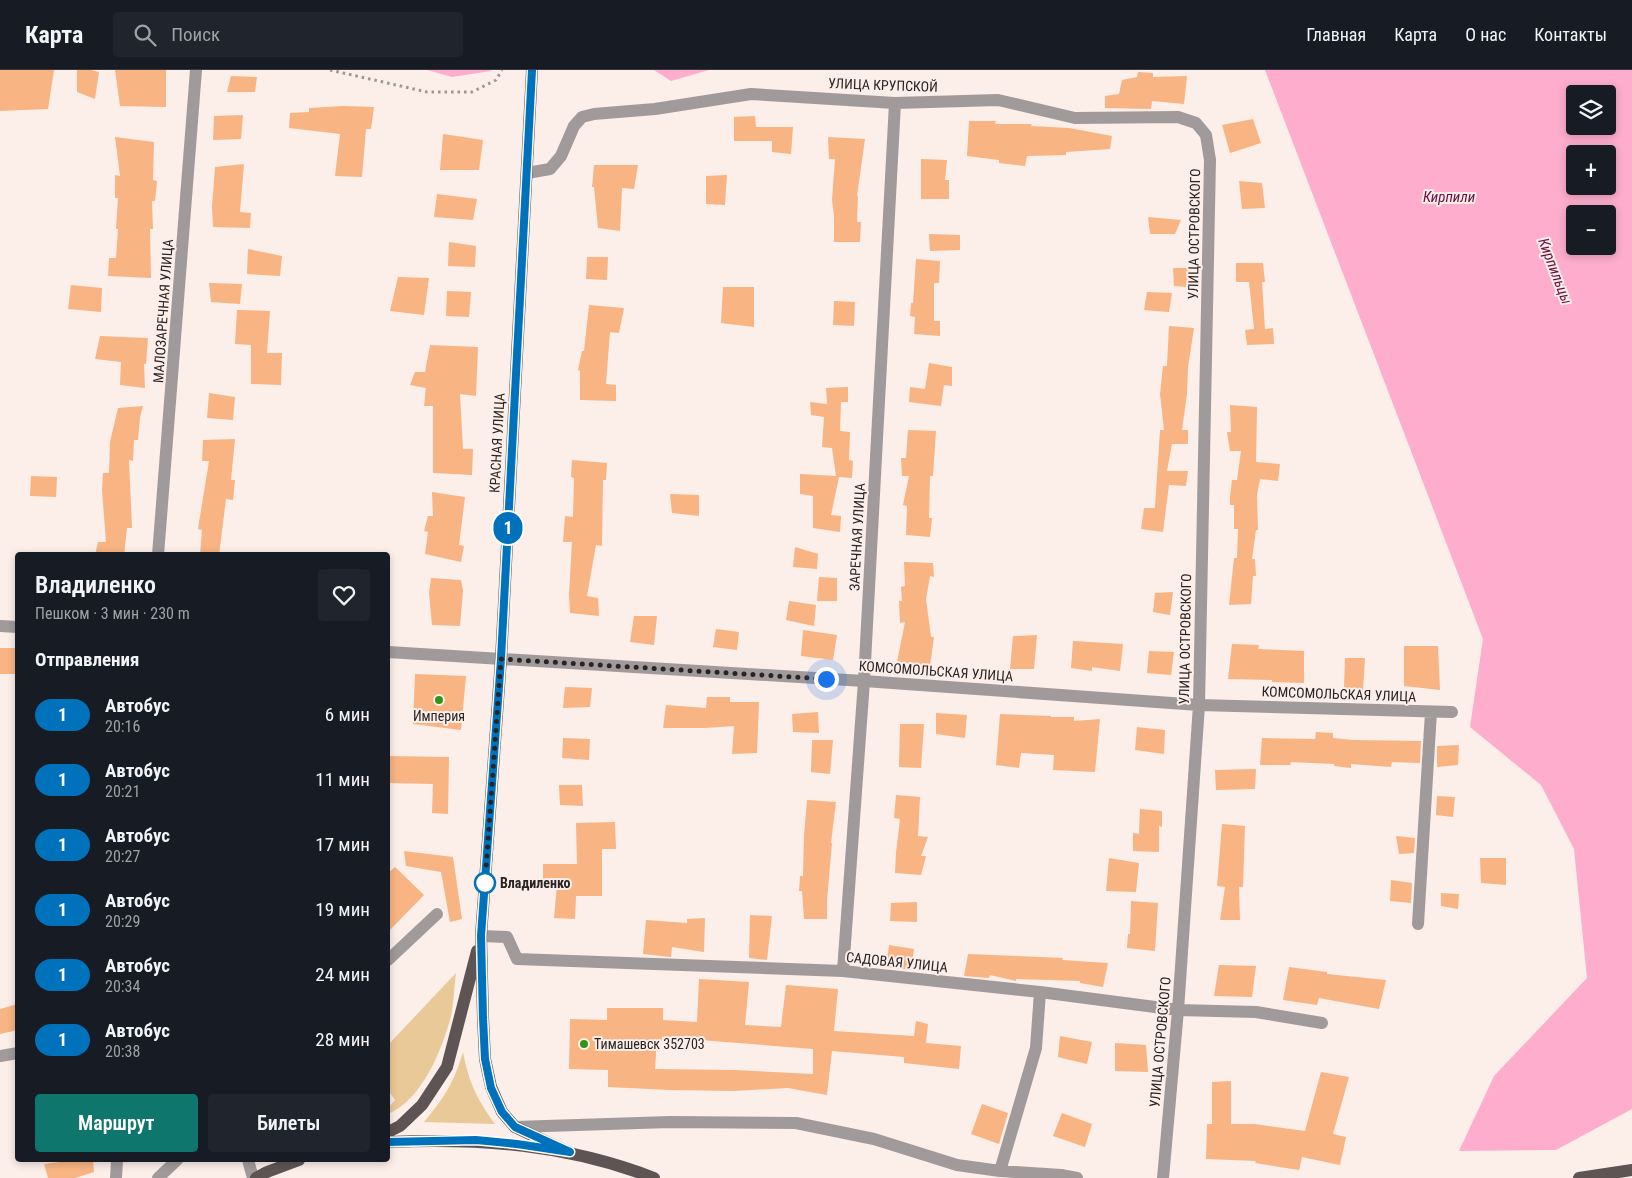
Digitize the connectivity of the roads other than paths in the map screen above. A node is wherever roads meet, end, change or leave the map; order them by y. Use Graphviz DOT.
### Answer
graph roads {
  1 [pos="196,70"];
  2 [pos="532,70"];
  3 [pos="894,103"];
  4 [pos="1178,117"];
  5 [pos="527,173"];
  6 [pos="158,552"];
  7 [pos="0,626"];
  8 [pos="15,627"];
  9 [pos="390,652"];
  10 [pos="501,659"];
  11 [pos="864,681"];
  12 [pos="1199,705"];
  13 [pos="1431,712"];
  14 [pos="1452,712"];
  15 [pos="437,914"];
  16 [pos="1418,924"];
  17 [pos="481,936"];
  18 [pos="390,958"];
  19 [pos="843,971"];
  20 [pos="1040,992"];
  21 [pos="1178,1010"];
  22 [pos="1322,1023"];
  23 [pos="15,1054"];
  24 [pos="0,1056"];
  25 [pos="515,1127"];
  26 [pos="390,1131"];
  27 [pos="390,1142"];
  28 [pos="570,1152"];
  29 [pos="117,1162"];
  30 [pos="175,1162"];
  31 [pos="249,1162"];
  32 [pos="294,1162"];
  33 [pos="1632,1170"];
  34 [pos="1000,1171"];
  35 [pos="116,1178"];
  36 [pos="158,1178"];
  37 [pos="254,1178"];
  38 [pos="654,1178"];
  39 [pos="1077,1178"];
  40 [pos="1163,1178"];
  41 [pos="1579,1178"];
  1 -- 6 [label="street, МАЛОЗАРЕЧНАЯ УЛИЦА"];
  2 -- 5 [label="main road, КРАСНАЯ УЛИЦА"];
  3 -- 4 [label="street, УЛИЦА КРУПСКОЙ"];
  3 -- 5 [label="street, УЛИЦА КРУПСКОЙ"];
  3 -- 11 [label="street, ЗАРЕЧНАЯ УЛИЦА"];
  4 -- 12 [label="street, УЛИЦА ОСТРОВСКОГО"];
  5 -- 10 [label="main road, КРАСНАЯ УЛИЦА"];
  7 -- 8 [label="street"];
  9 -- 10 [label="street, КОМСОМОЛЬСКАЯ УЛИЦА"];
  10 -- 11 [label="street, КОМСОМОЛЬСКАЯ УЛИЦА"];
  10 -- 17 [label="main road, КРАСНАЯ УЛИЦА"];
  11 -- 12 [label="street, КОМСОМОЛЬСКАЯ УЛИЦА"];
  11 -- 19 [label="street, ЗАРЕЧНАЯ УЛИЦА"];
  12 -- 13 [label="street, КОМСОМОЛЬСКАЯ УЛИЦА"];
  12 -- 21 [label="street, УЛИЦА ОСТРОВСКОГО"];
  13 -- 14 [label="street, КОМСОМОЛЬСКАЯ УЛИЦА"];
  13 -- 16 [label="street"];
  15 -- 18 [label="street"];
  17 -- 19 [label="street, САДОВАЯ УЛИЦА"];
  17 -- 25 [label="main road"];
  17 -- 26 [label="main road"];
  19 -- 20 [label="street, САДОВАЯ УЛИЦА"];
  20 -- 21 [label="street, САДОВАЯ УЛИЦА"];
  20 -- 34 [label="street"];
  21 -- 22 [label="street, САДОВАЯ УЛИЦА"];
  21 -- 40 [label="street, УЛИЦА ОСТРОВСКОГО"];
  23 -- 24 [label="street"];
  25 -- 28 [label="main road"];
  25 -- 34 [label="street"];
  27 -- 28 [label="main road"];
  28 -- 38 [label="main road"];
  29 -- 35 [label="street"];
  30 -- 36 [label="street"];
  31 -- 37 [label="street"];
  32 -- 37 [label="main road"];
  33 -- 41 [label="main road"];
  34 -- 39 [label="street"];
}
